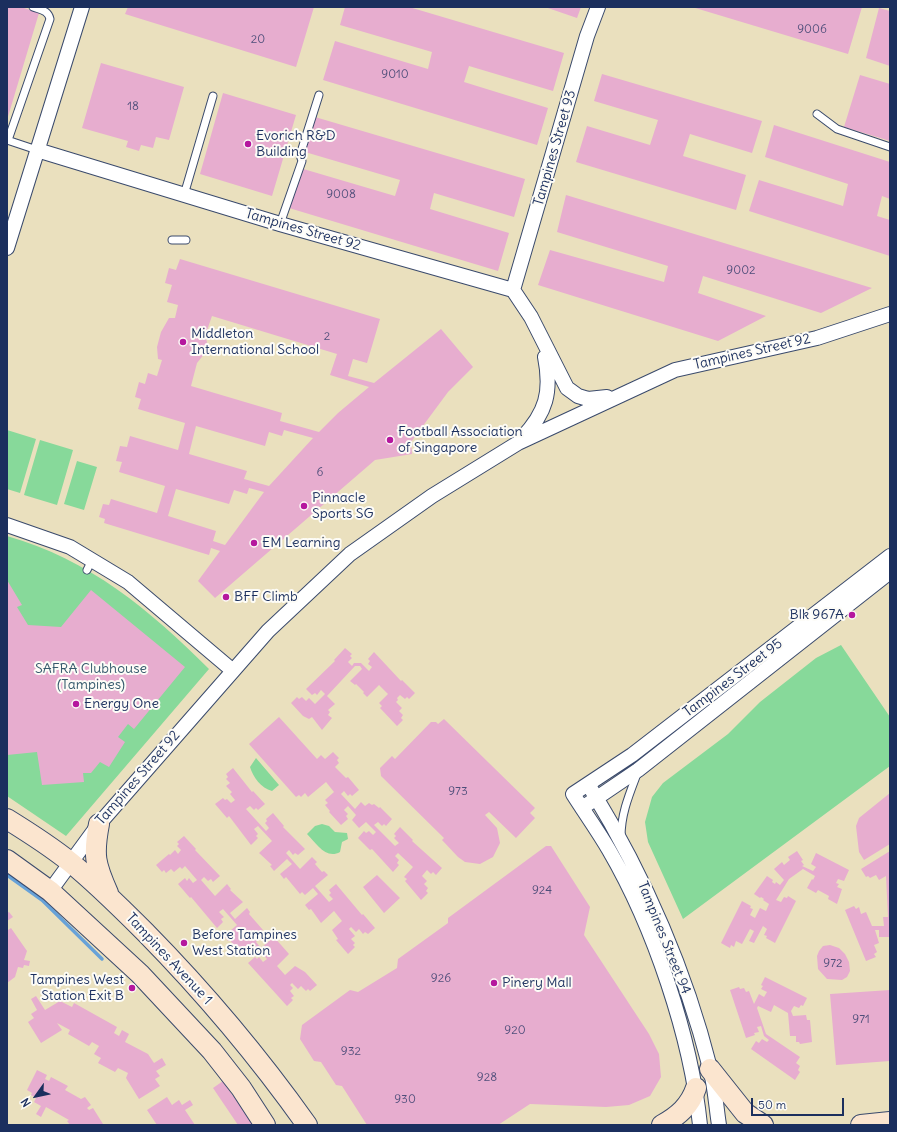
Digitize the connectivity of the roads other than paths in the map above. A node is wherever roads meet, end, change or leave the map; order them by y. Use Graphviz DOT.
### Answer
graph roads {
  1 [pos="33,7"];
  2 [pos="82,7"];
  3 [pos="598,7"];
  4 [pos="319,95"];
  5 [pos="213,96"];
  6 [pos="817,114"];
  7 [pos="7,140"];
  8 [pos="890,147"];
  9 [pos="37,150"];
  10 [pos="184,195"];
  11 [pos="280,224"];
  12 [pos="172,240"];
  13 [pos="186,240"];
  14 [pos="7,248"];
  15 [pos="513,290"];
  16 [pos="890,314"];
  17 [pos="543,342"];
  18 [pos="616,396"];
  19 [pos="518,443"];
  20 [pos="7,525"];
  21 [pos="890,556"];
  22 [pos="890,572"];
  23 [pos="232,670"];
  24 [pos="638,770"];
  25 [pos="588,784"];
  26 [pos="573,794"];
  27 [pos="596,797"];
  28 [pos="582,808"];
  29 [pos="7,819"];
  30 [pos="99,824"];
  31 [pos="622,841"];
  32 [pos="7,860"];
  33 [pos="70,862"];
  34 [pos="50,891"];
  35 [pos="110,897"];
  36 [pos="710,1069"];
  37 [pos="696,1088"];
  38 [pos="890,1122"];
  39 [pos="266,1125"];
  40 [pos="306,1125"];
  41 [pos="662,1125"];
  42 [pos="700,1125"];
  43 [pos="719,1125"];
  44 [pos="763,1125"];
  45 [pos="861,1125"];
  1 -- 7 [label="lane"];
  2 -- 9 [label="street"];
  3 -- 15 [label="street, Tampines Street 93"];
  4 -- 11 [label="lane"];
  5 -- 10 [label="lane"];
  6 -- 8 [label="lane"];
  7 -- 9 [label="lane"];
  9 -- 10 [label="street, Tampines Street 92"];
  9 -- 14 [label="street"];
  10 -- 11 [label="street, Tampines Street 92"];
  11 -- 15 [label="street, Tampines Street 92"];
  12 -- 13 [label="lane"];
  15 -- 17 [label="street, Tampines Street 92"];
  16 -- 18 [label="street, Tampines Street 92"];
  17 -- 18 [label="street, Tampines Street 92"];
  17 -- 19 [label="street, Tampines Street 92"];
  18 -- 19 [label="street, Tampines Street 92"];
  19 -- 23 [label="street, Tampines Street 92"];
  20 -- 23 [label="street"];
  21 -- 25 [label="street, Tampines Street 95"];
  22 -- 24 [label="street, Tampines Street 95"];
  23 -- 30 [label="street, Tampines Street 92"];
  24 -- 27 [label="street, Tampines Street 95"];
  24 -- 31 [label="lane"];
  25 -- 26 [label="street, Tampines Street 95"];
  25 -- 27 [label="street, Tampines Street 94"];
  26 -- 28 [label="street, Tampines Street 94"];
  27 -- 28 [label="street, Tampines Street 95"];
  27 -- 31 [label="street, Tampines Street 94"];
  28 -- 37 [label="street, Tampines Street 94"];
  29 -- 33 [label="main road, Tampines Avenue 1"];
  30 -- 33 [label="street, Tampines Street 92"];
  30 -- 35 [label="main road"];
  31 -- 36 [label="street, Tampines Street 94"];
  32 -- 34 [label="main road"];
  33 -- 34 [label="street, Tampines Street 92"];
  33 -- 35 [label="main road, Tampines Avenue 1"];
  34 -- 39 [label="main road"];
  35 -- 40 [label="main road, Tampines Avenue 1"];
  36 -- 43 [label="street, Tampines Street 94"];
  36 -- 44 [label="main road"];
  37 -- 41 [label="main road"];
  37 -- 42 [label="street, Tampines Street 94"];
  38 -- 45 [label="main road"];
}
